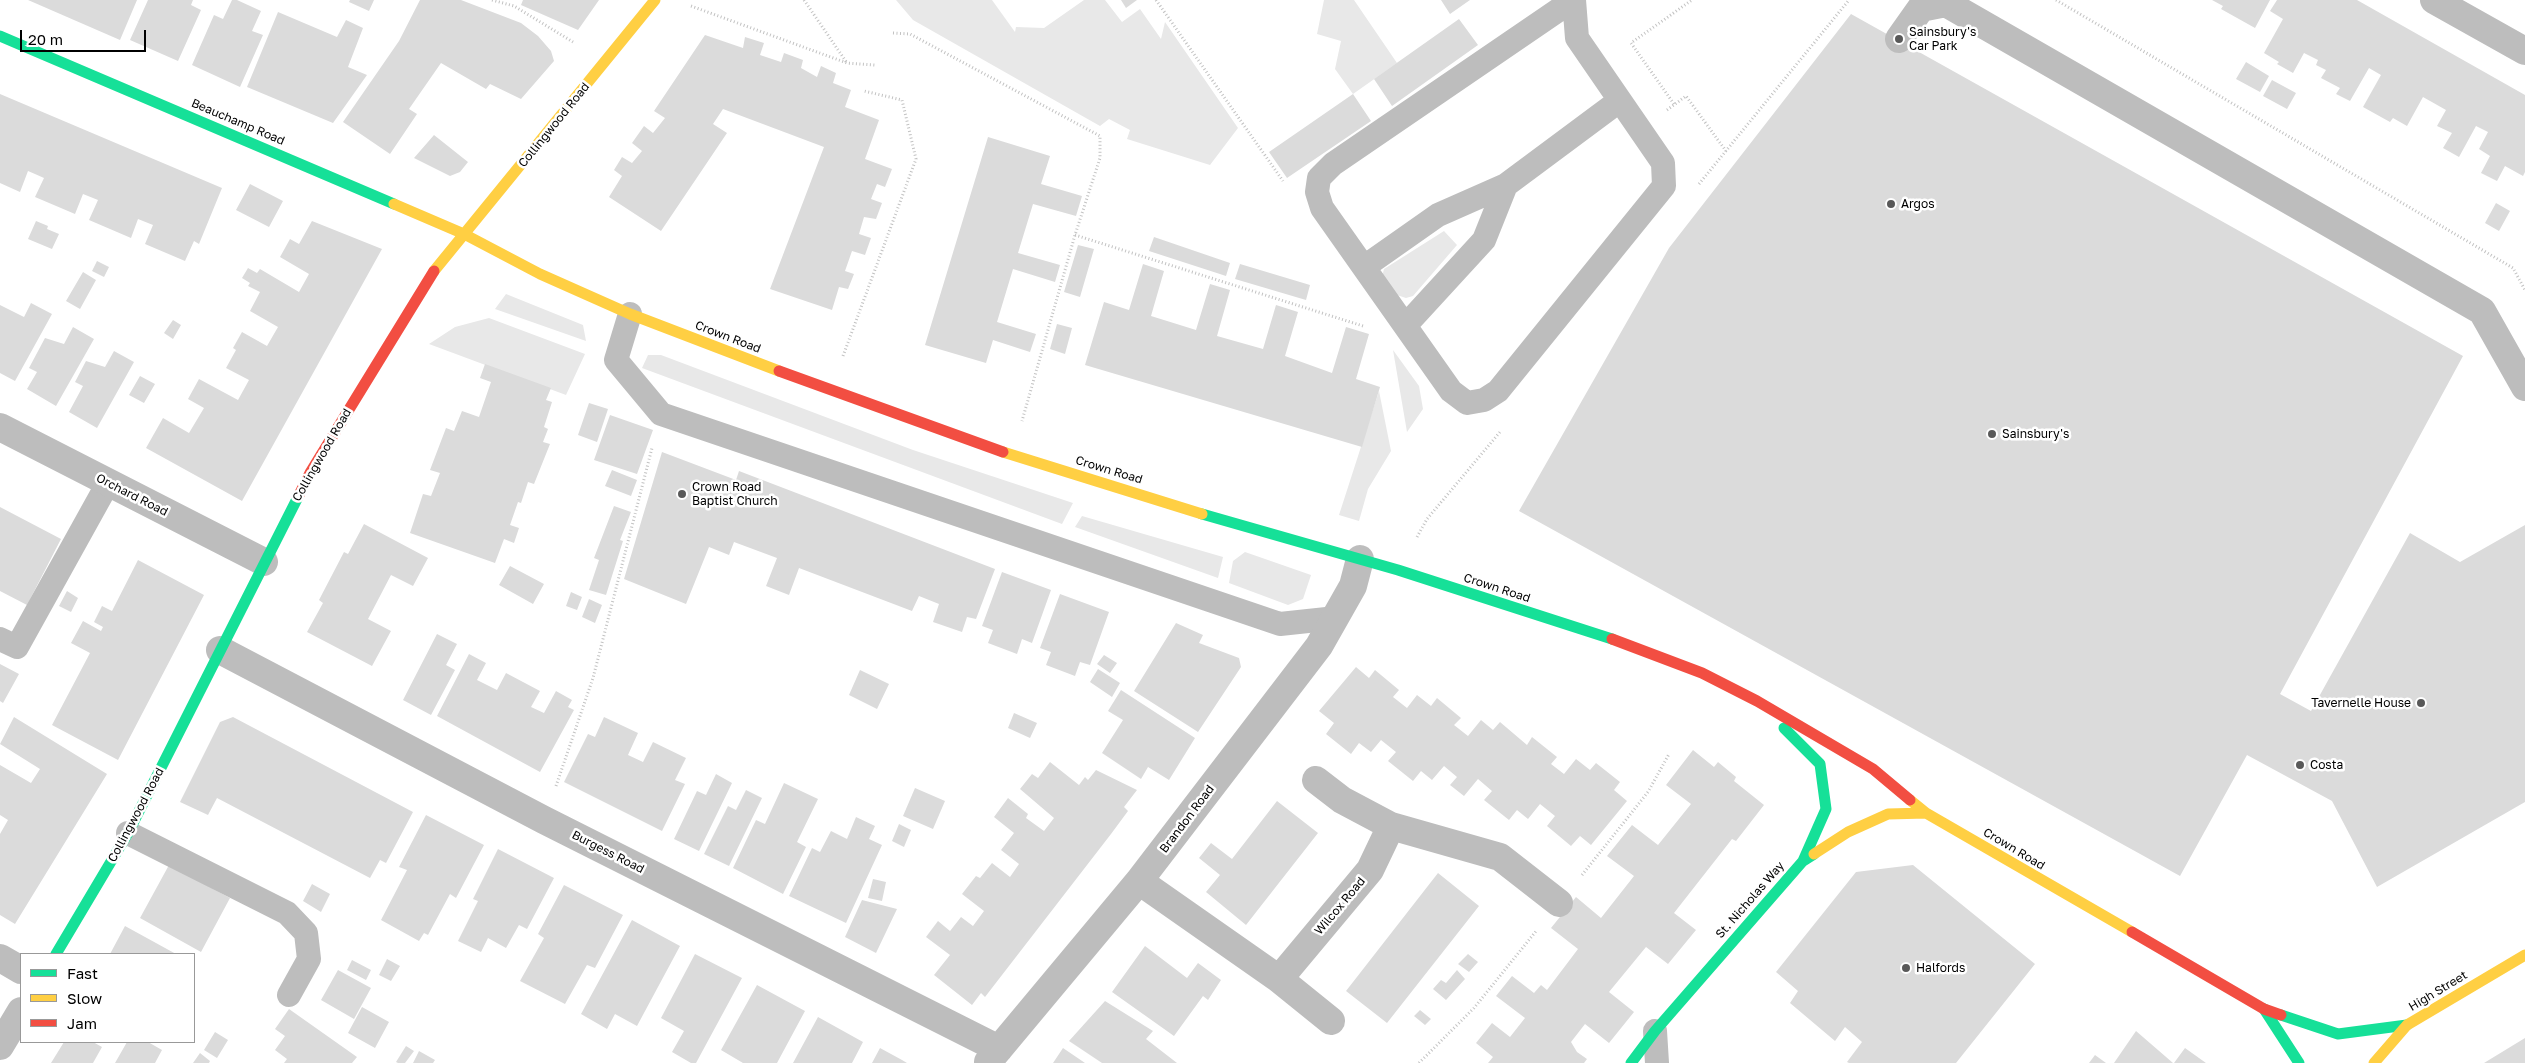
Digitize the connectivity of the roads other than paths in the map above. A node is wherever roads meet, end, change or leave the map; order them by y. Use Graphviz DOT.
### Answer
graph roads {
  1 [pos="655,0"];
  2 [pos="1574,0"];
  3 [pos="2434,0"];
  4 [pos="0,36"];
  5 [pos="1899,38"];
  6 [pos="2525,50"];
  7 [pos="1619,100"];
  8 [pos="1506,184"];
  9 [pos="464,234"];
  10 [pos="1364,267"];
  11 [pos="630,314"];
  12 [pos="1406,325"];
  13 [pos="2525,387"];
  14 [pos="0,427"];
  15 [pos="108,482"];
  16 [pos="1360,559"];
  17 [pos="264,562"];
  18 [pos="1336,618"];
  19 [pos="0,638"];
  20 [pos="220,650"];
  21 [pos="1757,701"];
  22 [pos="1316,780"];
  23 [pos="1926,813"];
  24 [pos="1391,826"];
  25 [pos="128,833"];
  26 [pos="1802,861"];
  27 [pos="1139,882"];
  28 [pos="1559,903"];
  29 [pos="57,953"];
  30 [pos="2525,955"];
  31 [pos="0,958"];
  32 [pos="20,969"];
  33 [pos="1279,979"];
  34 [pos="289,995"];
  35 [pos="2264,1009"];
  36 [pos="20,1014"];
  37 [pos="1330,1021"];
  38 [pos="2407,1025"];
  39 [pos="1655,1032"];
  40 [pos="0,1046"];
  41 [pos="993,1056"];
  42 [pos="1632,1063"];
  43 [pos="1657,1063"];
  44 [pos="2299,1063"];
  45 [pos="2374,1063"];
  1 -- 9 [label="street, Collingwood Road"];
  2 -- 7 [label="lane"];
  2 -- 10 [label="lane"];
  3 -- 6 [label="street"];
  4 -- 9 [label="street, Beauchamp Road"];
  5 -- 13 [label="street"];
  7 -- 8 [label="lane"];
  7 -- 12 [label="lane"];
  8 -- 10 [label="lane"];
  8 -- 12 [label="lane"];
  9 -- 11 [label="street, Crown Road"];
  9 -- 17 [label="street, Collingwood Road"];
  10 -- 12 [label="lane"];
  11 -- 16 [label="street, Crown Road"];
  11 -- 18 [label="lane"];
  14 -- 15 [label="street, Orchard Road"];
  15 -- 17 [label="street, Orchard Road"];
  15 -- 19 [label="lane"];
  16 -- 18 [label="street, Brandon Road"];
  16 -- 21 [label="street, Crown Road"];
  17 -- 20 [label="street, Collingwood Road"];
  18 -- 27 [label="street, Brandon Road"];
  20 -- 25 [label="street, Collingwood Road"];
  20 -- 41 [label="street, Burgess Road"];
  21 -- 23 [label="street, Crown Road"];
  21 -- 26 [label="street, Crown Road"];
  22 -- 24 [label="street"];
  23 -- 26 [label="street, St. Nicholas Way"];
  23 -- 35 [label="street, Crown Road"];
  24 -- 28 [label="street"];
  24 -- 33 [label="street, Wilcox Road"];
  25 -- 29 [label="street, Collingwood Road"];
  25 -- 34 [label="lane"];
  26 -- 39 [label="street, St. Nicholas Way"];
  27 -- 33 [label="street"];
  27 -- 41 [label="street, Brandon Road"];
  30 -- 38 [label="street, High Street"];
  31 -- 32 [label="street"];
  33 -- 37 [label="street"];
  35 -- 38 [label="street, Crown Road"];
  35 -- 44 [label="street, Crown Road"];
  36 -- 40 [label="street"];
  38 -- 45 [label="street, High Street"];
  39 -- 42 [label="street, St. Nicholas Way"];
  39 -- 43 [label="lane"];
}
